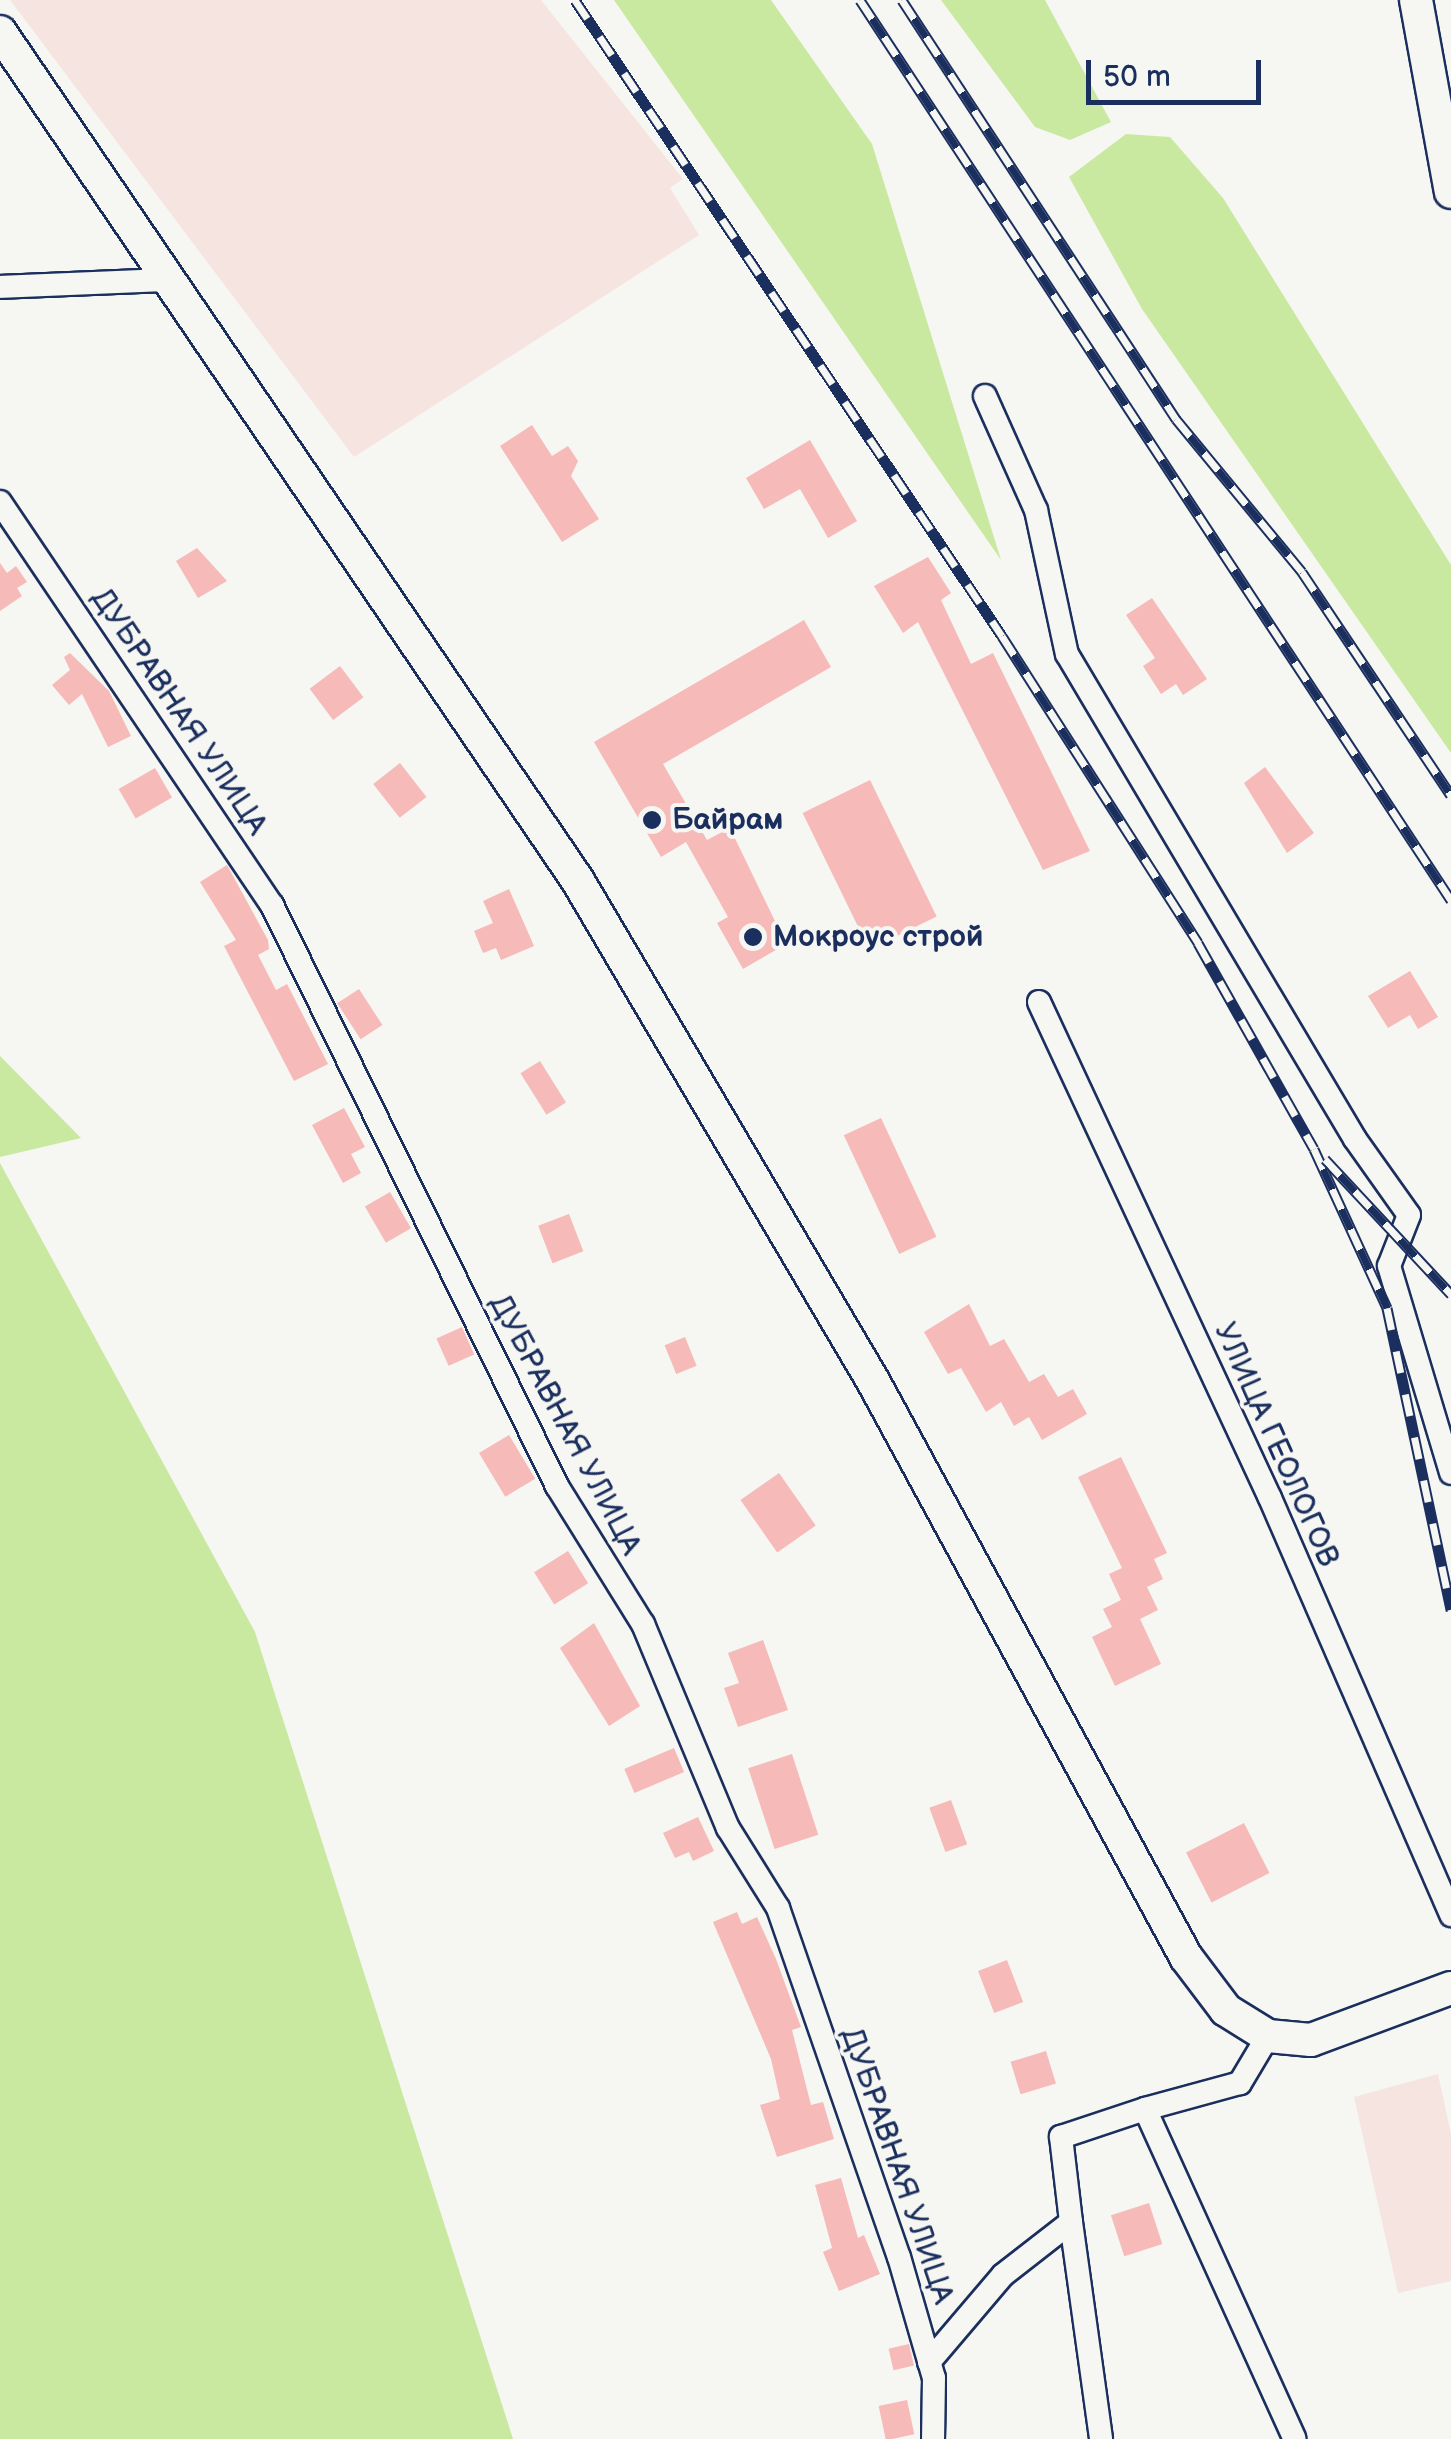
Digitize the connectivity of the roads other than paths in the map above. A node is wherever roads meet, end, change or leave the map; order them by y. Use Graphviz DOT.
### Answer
graph roads {
  1 [pos="1416,0"];
  2 [pos="0,32"];
  3 [pos="1451,192"];
  4 [pos="166,280"];
  5 [pos="0,287"];
  6 [pos="985,396"];
  7 [pos="0,502"];
  8 [pos="1039,1002"];
  9 [pos="1451,1473"];
  10 [pos="1451,1916"];
  11 [pos="1451,1988"];
  12 [pos="1268,2036"];
  13 [pos="1145,2109"];
  14 [pos="1071,2222"];
  15 [pos="930,2362"];
  16 [pos="933,2439"];
  17 [pos="1101,2439"];
  18 [pos="1296,2439"];
  1 -- 3 [label="main road"];
  2 -- 4 [label="main road"];
  4 -- 5 [label="street"];
  4 -- 12 [label="main road"];
  6 -- 9 [label="street"];
  7 -- 15 [label="street, ДУБРАВНАЯ УЛИЦА"];
  8 -- 10 [label="street, УЛИЦА ГЕОЛОГОВ"];
  11 -- 12 [label="main road"];
  12 -- 13 [label="street"];
  13 -- 14 [label="street"];
  13 -- 18 [label="street"];
  14 -- 15 [label="street"];
  14 -- 17 [label="street"];
  15 -- 16 [label="street, ДУБРАВНАЯ УЛИЦА"];
}
